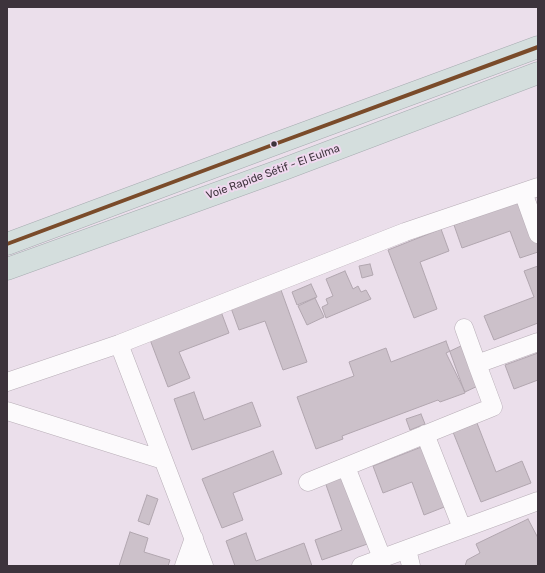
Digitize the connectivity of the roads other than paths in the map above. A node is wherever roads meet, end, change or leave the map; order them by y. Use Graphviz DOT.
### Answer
graph roads {
  1 [pos="538,47"];
  2 [pos="538,73"];
  3 [pos="530,190"];
  4 [pos="538,234"];
  5 [pos="7,244"];
  6 [pos="7,269"];
  7 [pos="464,328"];
  8 [pos="538,342"];
  9 [pos="119,344"];
  10 [pos="477,364"];
  11 [pos="7,382"];
  12 [pos="7,411"];
  13 [pos="425,434"];
  14 [pos="164,460"];
  15 [pos="346,467"];
  16 [pos="308,482"];
  17 [pos="538,501"];
  18 [pos="462,528"];
  19 [pos="194,538"];
  20 [pos="409,557"];
  21 [pos="382,558"];
  22 [pos="184,566"];
  23 [pos="204,566"];
  24 [pos="361,566"];
  1 -- 5 [label="highway"];
  2 -- 6 [label="highway, Voie Rapide Sétif - El Eulma"];
  3 -- 4 [label="lane"];
  3 -- 9 [label="lane"];
  7 -- 10 [label="lane"];
  8 -- 10 [label="lane"];
  9 -- 11 [label="lane"];
  9 -- 14 [label="lane"];
  10 -- 13 [label="lane"];
  12 -- 14 [label="lane"];
  13 -- 15 [label="lane"];
  13 -- 18 [label="lane"];
  14 -- 19 [label="lane"];
  15 -- 16 [label="lane"];
  15 -- 21 [label="lane"];
  17 -- 18 [label="lane"];
  18 -- 20 [label="lane"];
  19 -- 22 [label="lane"];
  19 -- 23 [label="lane"];
  20 -- 21 [label="lane"];
  21 -- 24 [label="lane"];
}
